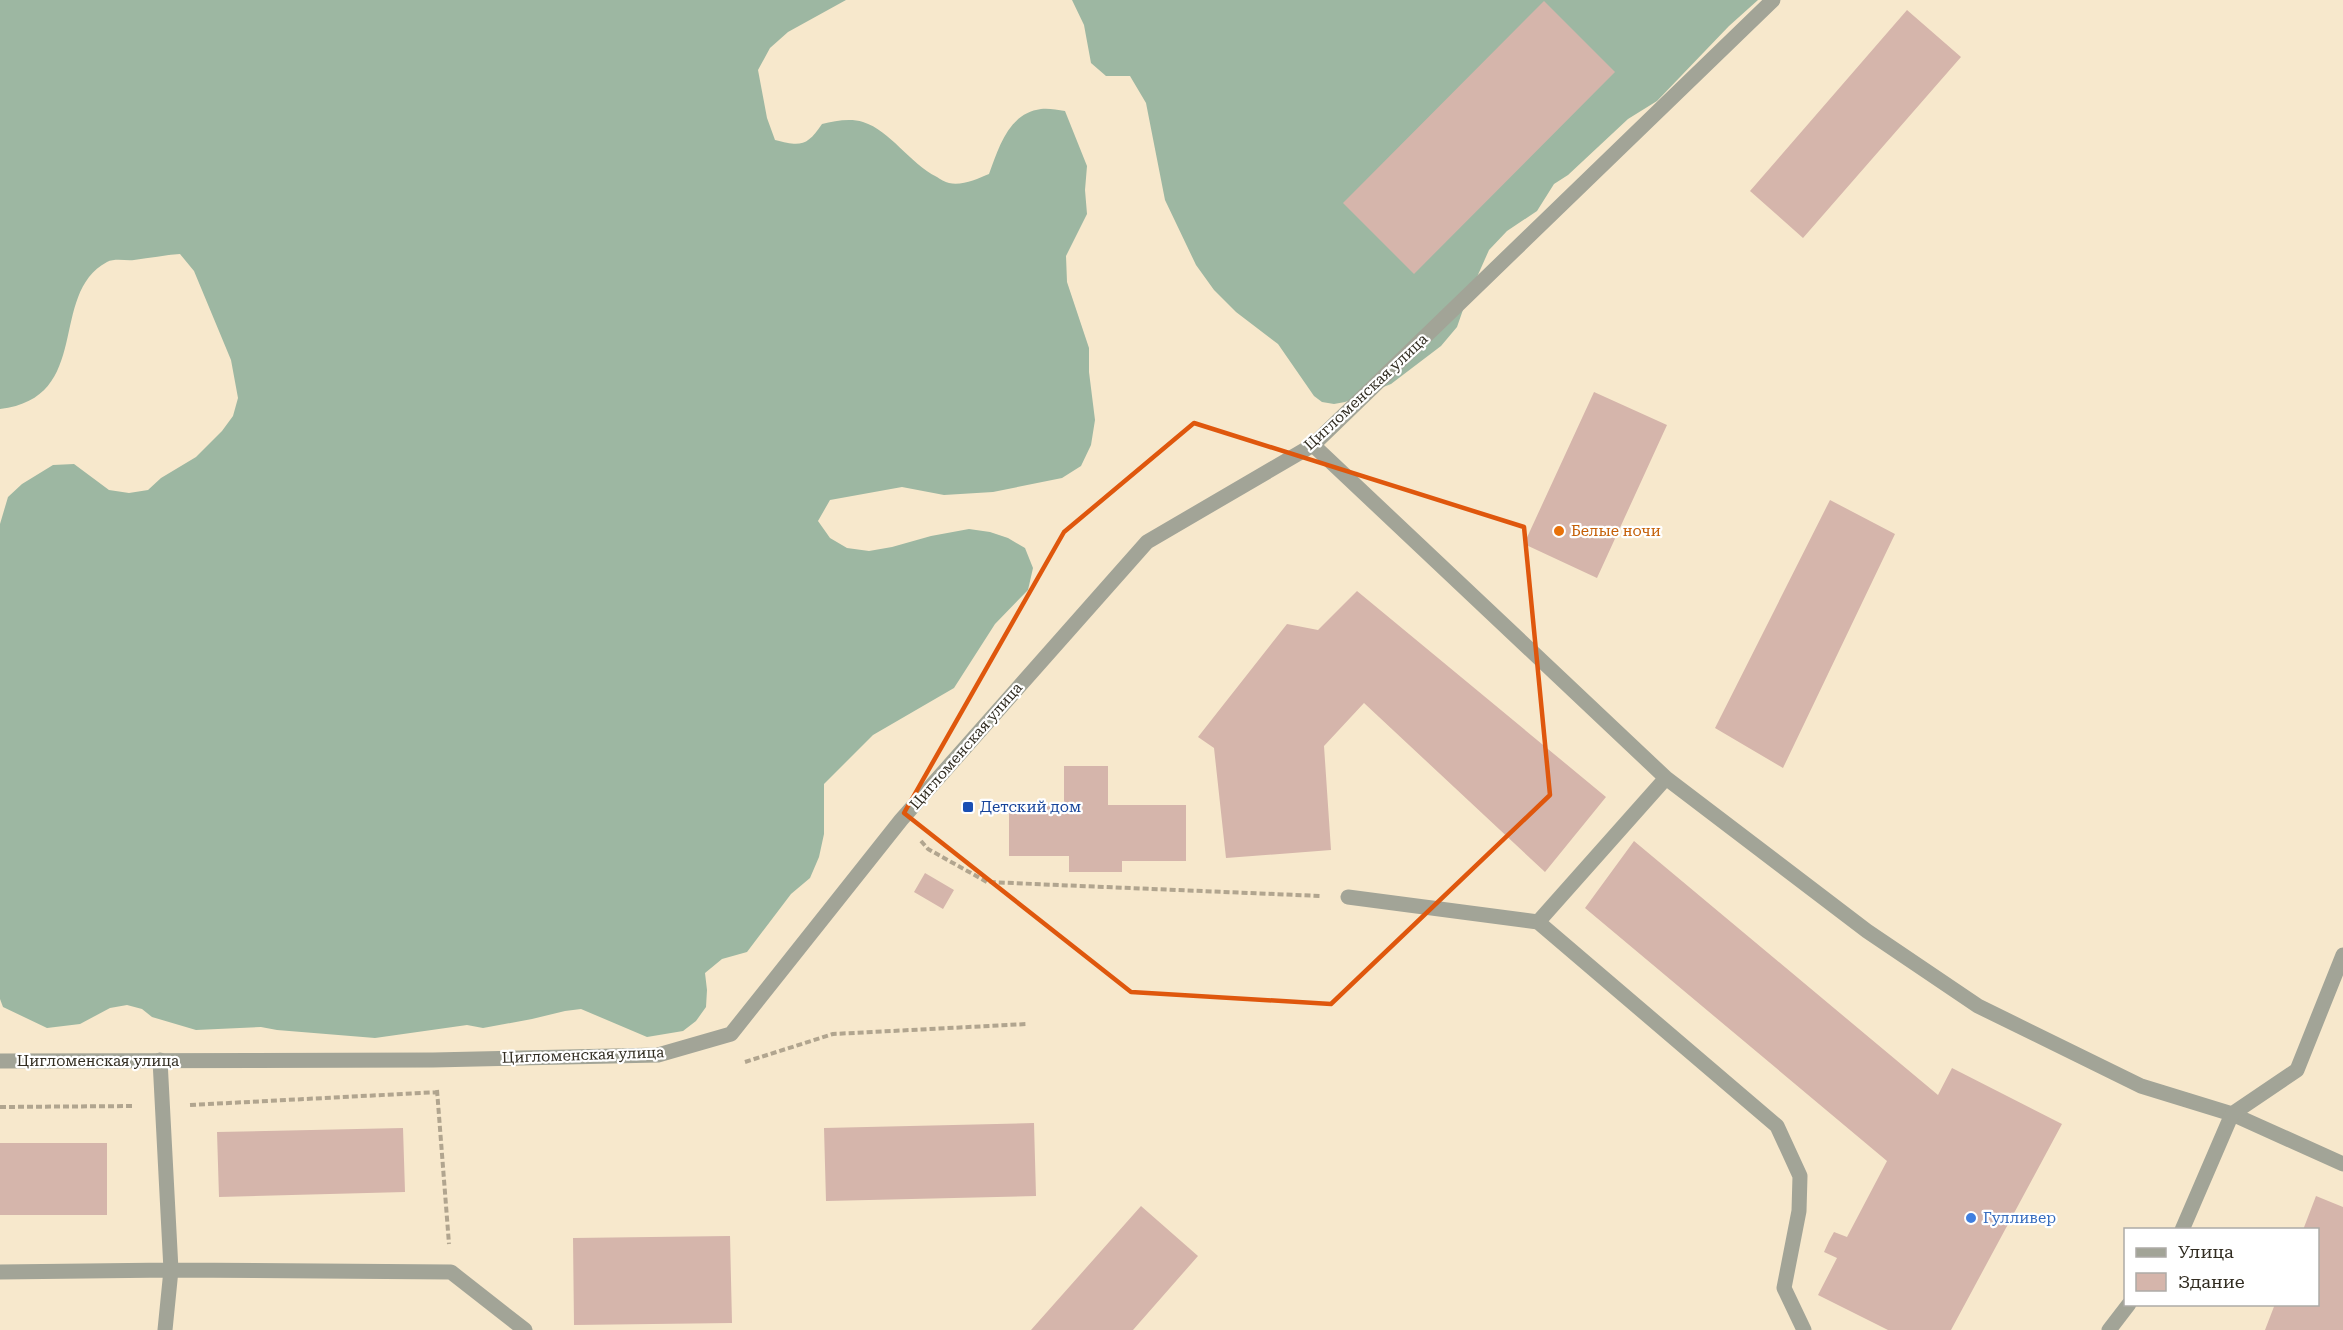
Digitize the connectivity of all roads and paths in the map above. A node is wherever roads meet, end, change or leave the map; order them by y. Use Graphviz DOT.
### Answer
graph roads {
  1 [pos="1773,0"];
  2 [pos="1313,445"];
  3 [pos="1666,778"];
  4 [pos="900,820"];
  5 [pos="1348,897"];
  6 [pos="1538,922"];
  7 [pos="2343,955"];
  8 [pos="160,1060"];
  9 [pos="433,1060"];
  10 [pos="0,1061"];
  11 [pos="2232,1114"];
  12 [pos="2343,1164"];
  13 [pos="2183,1228"];
  14 [pos="171,1270"];
  15 [pos="0,1272"];
  16 [pos="451,1272"];
  17 [pos="2127,1306"];
  18 [pos="165,1330"];
  19 [pos="525,1330"];
  20 [pos="1804,1330"];
  21 [pos="2109,1330"];
  1 -- 2 [label="street, Цигломенская улица"];
  2 -- 3 [label="street"];
  2 -- 4 [label="street, Цигломенская улица"];
  3 -- 6 [label="street"];
  3 -- 11 [label="street"];
  4 -- 5 [label="path"];
  4 -- 9 [label="street, Цигломенская улица"];
  5 -- 6 [label="street"];
  6 -- 20 [label="street"];
  7 -- 11 [label="street"];
  8 -- 9 [label="street, Цигломенская улица"];
  8 -- 10 [label="street, Цигломенская улица"];
  8 -- 14 [label="street"];
  9 -- 16 [label="path"];
  11 -- 12 [label="street"];
  11 -- 13 [label="street"];
  14 -- 15 [label="street"];
  14 -- 16 [label="street"];
  14 -- 18 [label="street"];
  16 -- 19 [label="street"];
  17 -- 21 [label="street"];
}
